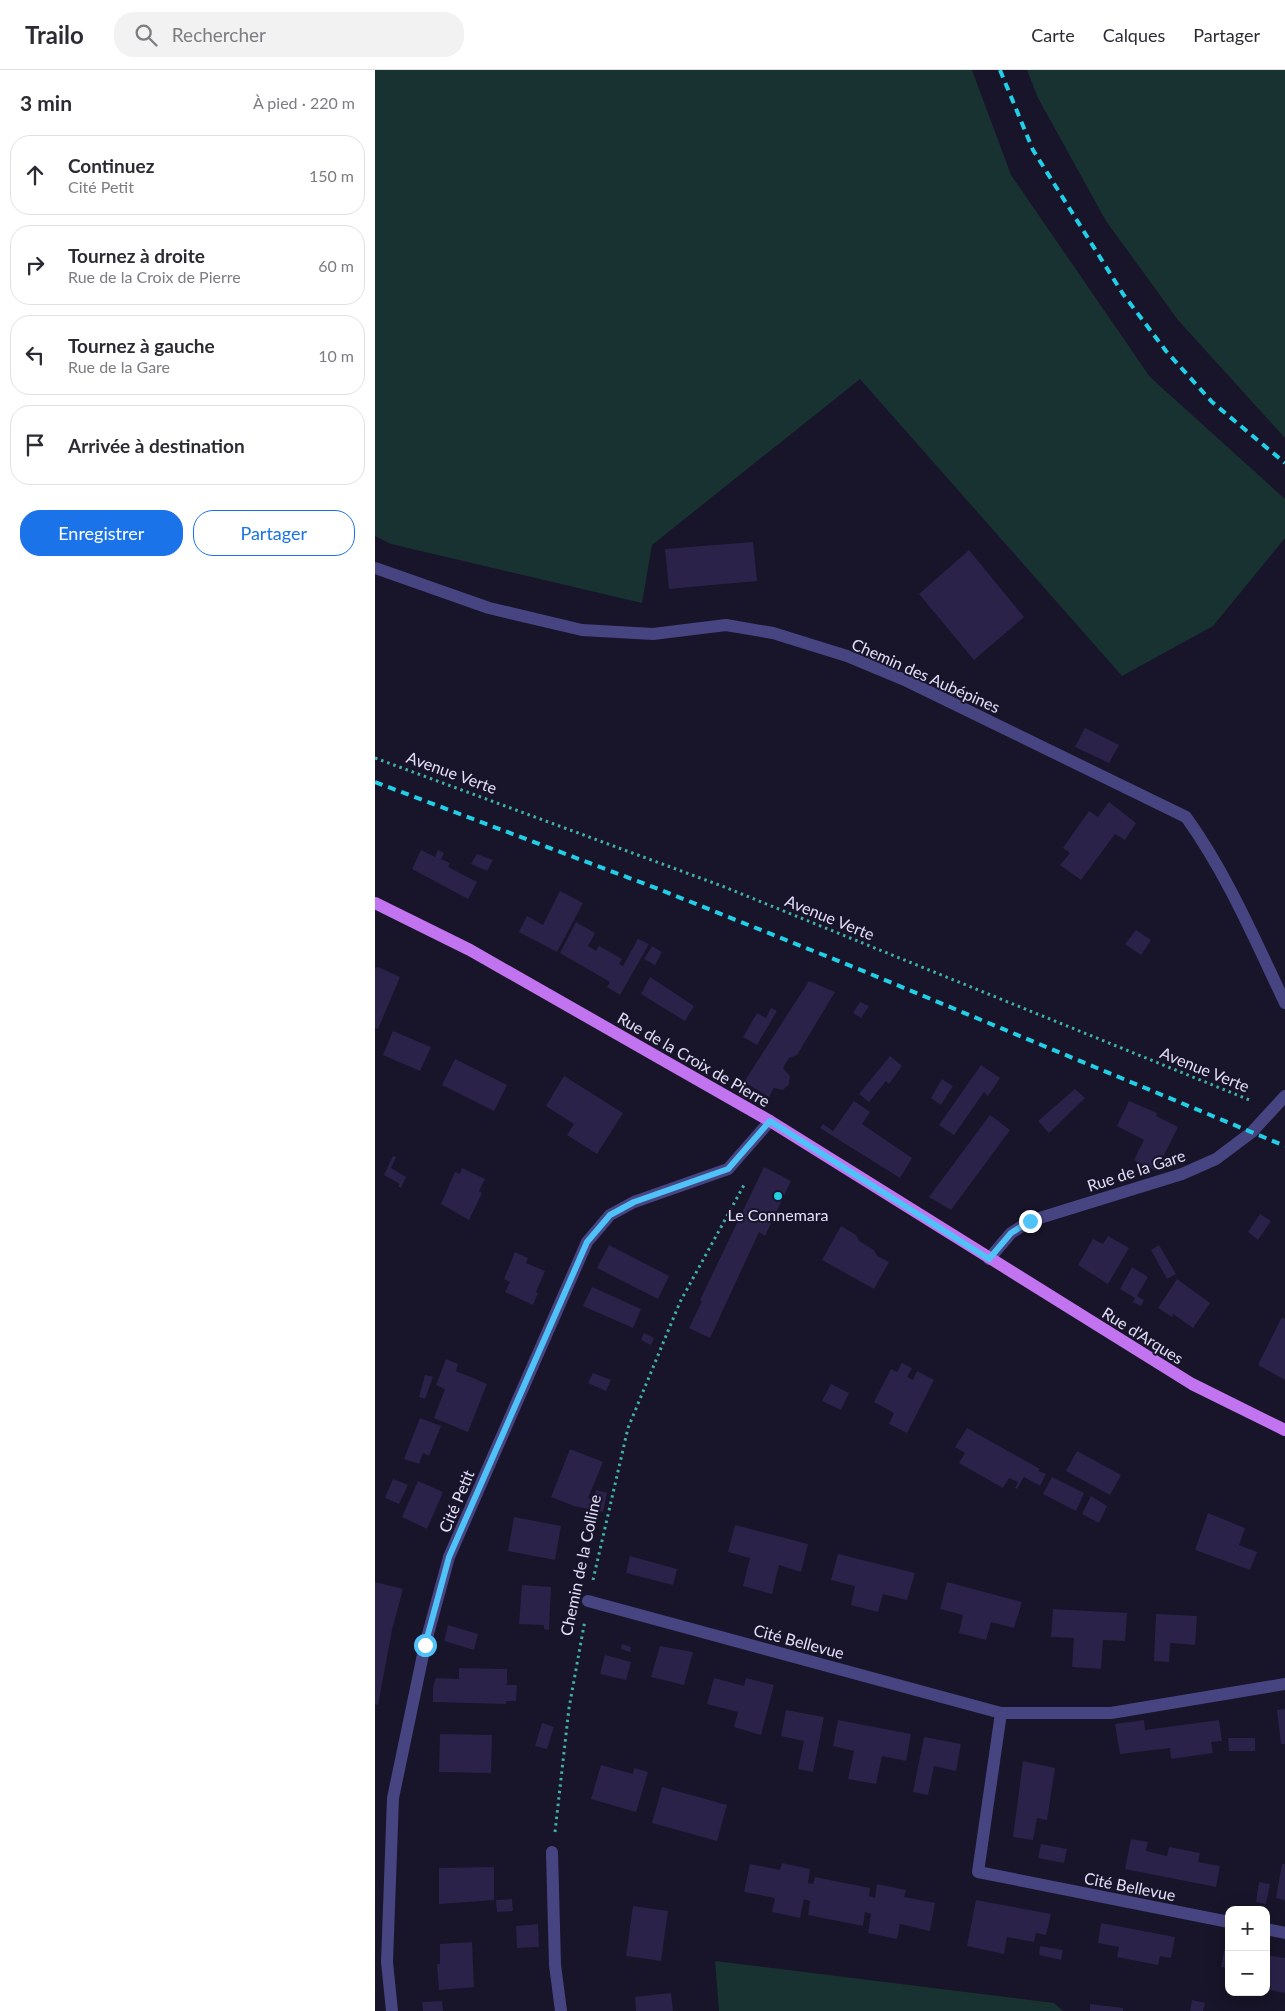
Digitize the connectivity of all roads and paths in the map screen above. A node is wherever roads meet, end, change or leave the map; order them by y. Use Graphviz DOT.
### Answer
graph roads {
  1 [pos="375,568"];
  2 [pos="375,758"];
  3 [pos="375,903"];
  4 [pos="1285,1003"];
  5 [pos="1285,1096"];
  6 [pos="1272,1110"];
  7 [pos="770,1121"];
  8 [pos="741,1154"];
  9 [pos="989,1259"];
  10 [pos="1285,1430"];
  11 [pos="588,1600"];
  12 [pos="1285,1684"];
  13 [pos="1001,1713"];
  14 [pos="552,1852"];
  15 [pos="1225,1921"];
  16 [pos="1270,1930"];
  17 [pos="1285,1933"];
  18 [pos="392,2011"];
  19 [pos="561,2011"];
  1 -- 4 [label="street, Chemin des Aubépines"];
  2 -- 6 [label="path, Avenue Verte"];
  3 -- 7 [label="main road, Rue de la Croix de Pierre"];
  5 -- 6 [label="street, Rue de la Gare"];
  6 -- 9 [label="street, Rue de la Gare"];
  7 -- 8 [label="street, Cité Petit"];
  7 -- 9 [label="main road, Rue de la Croix de Pierre"];
  8 -- 11 [label="path, Chemin de la Colline"];
  8 -- 18 [label="street, Cité Petit"];
  9 -- 10 [label="main road, Rue d'Arques"];
  11 -- 13 [label="street, Cité Bellevue"];
  11 -- 14 [label="path, Chemin de la Colline"];
  12 -- 13 [label="street, Cité Bellevue"];
  13 -- 15 [label="street, Cité Bellevue"];
  14 -- 19 [label="street"];
  16 -- 17 [label="street"];
}
